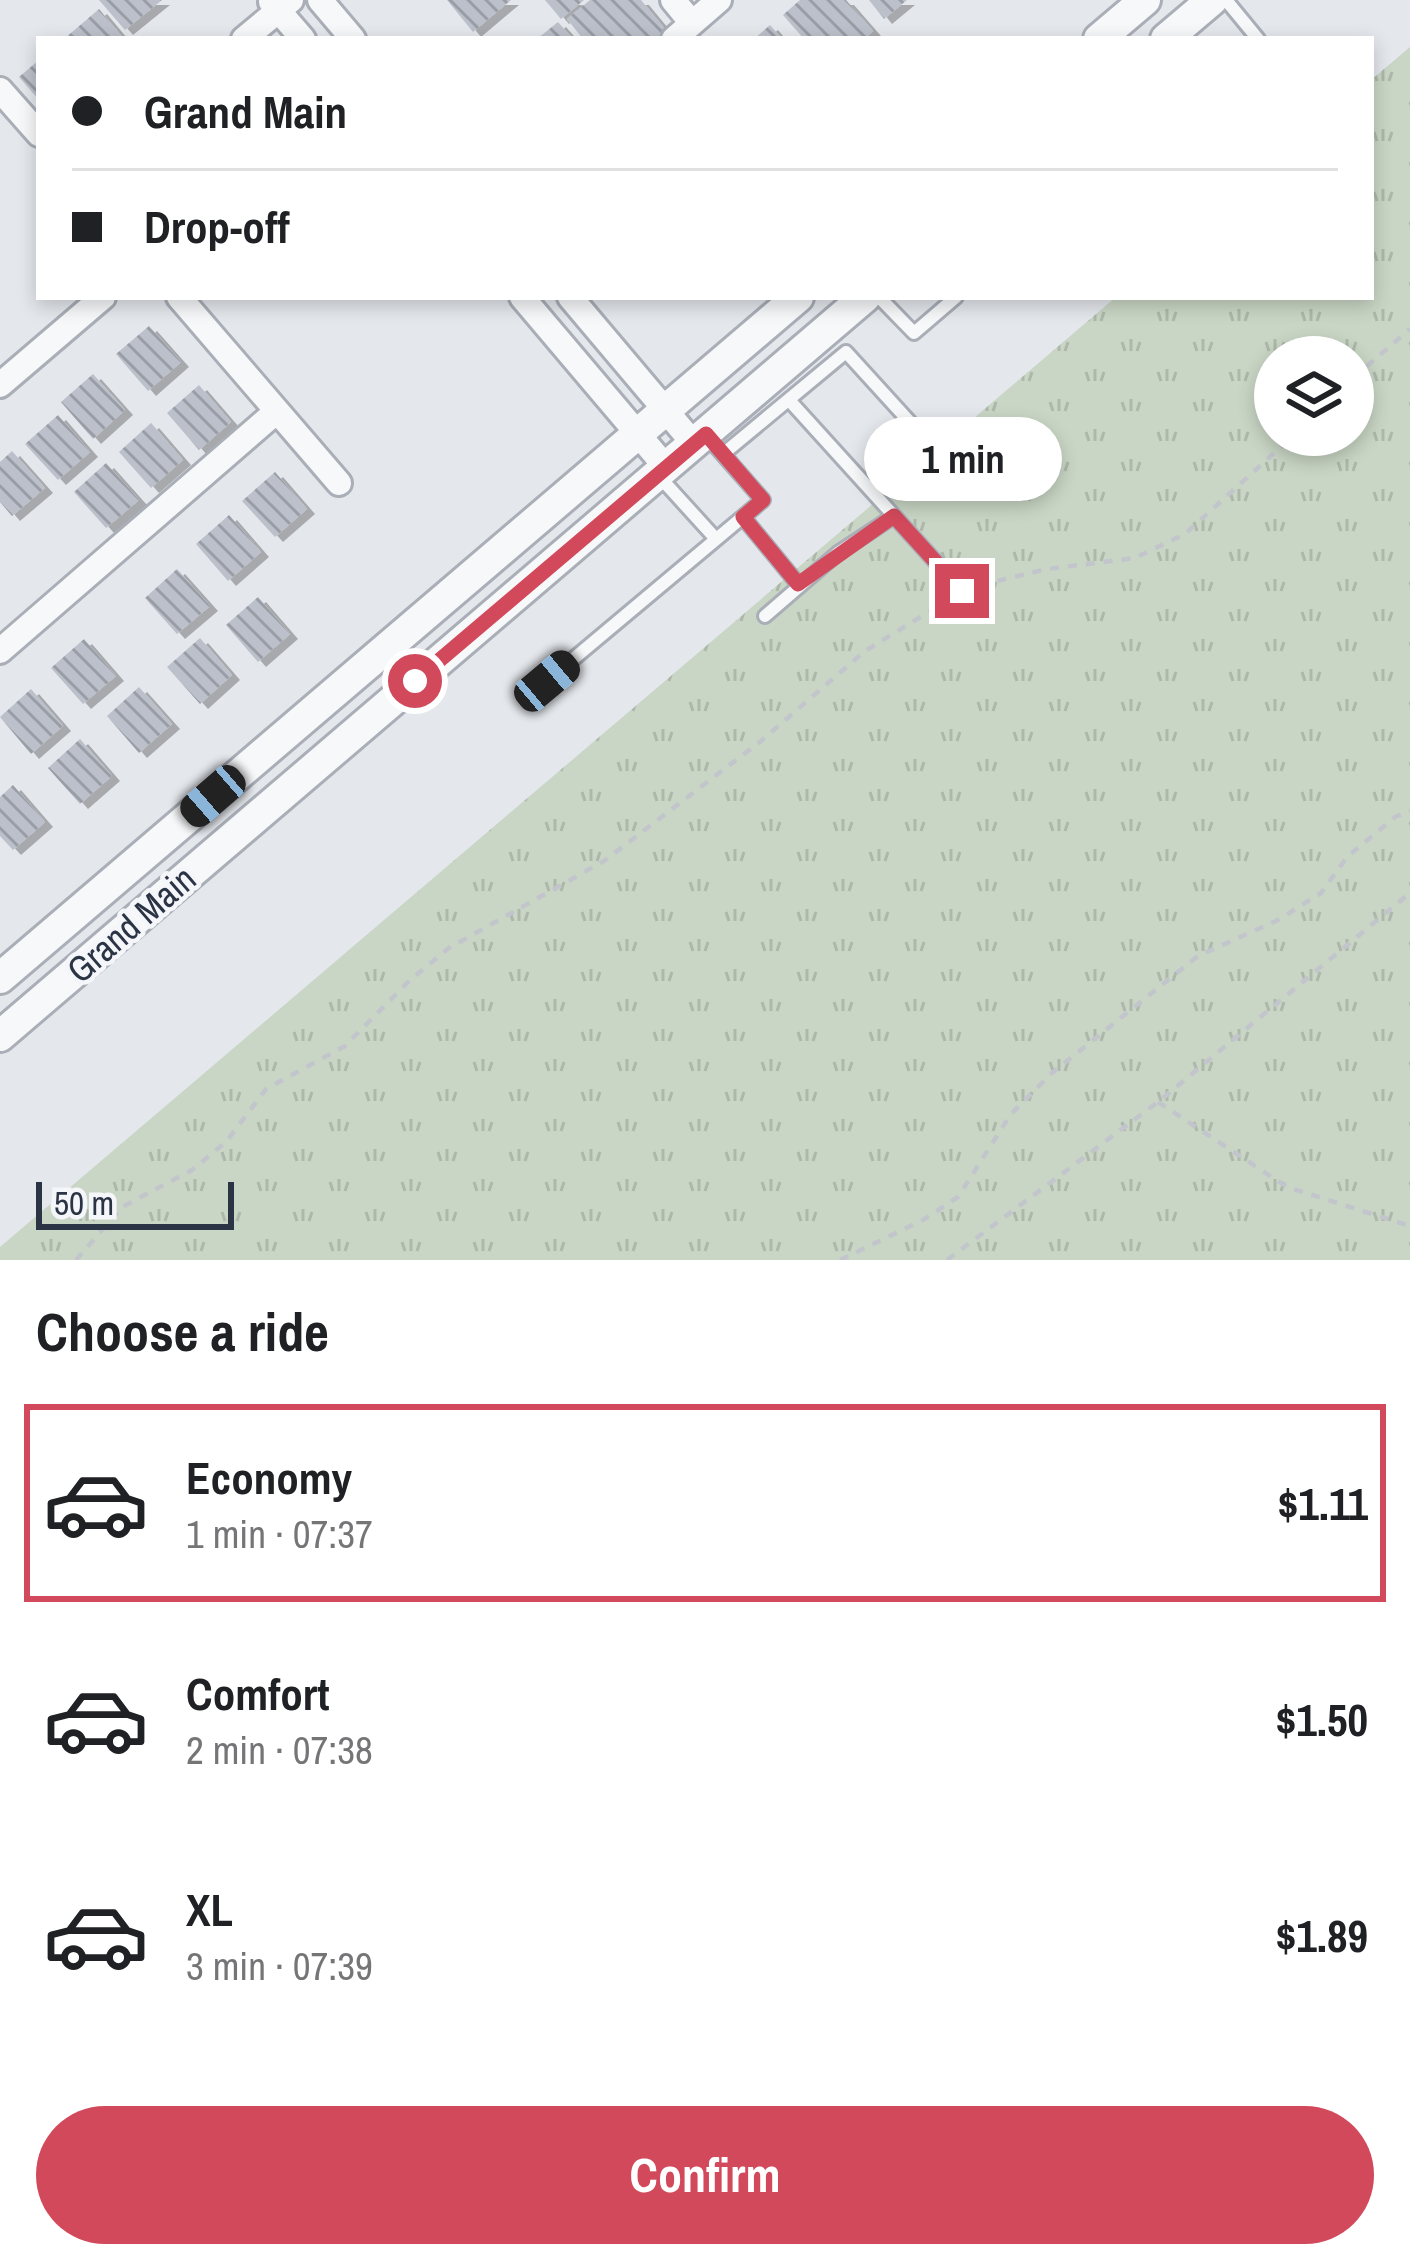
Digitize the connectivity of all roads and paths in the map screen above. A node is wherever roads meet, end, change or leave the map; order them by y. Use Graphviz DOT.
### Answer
graph roads {
  1 [pos="320,0"];
  2 [pos="673,0"];
  3 [pos="719,0"];
  4 [pos="1145,0"];
  5 [pos="1212,0"];
  6 [pos="1226,0"];
  7 [pos="280,3"];
  8 [pos="683,31"];
  9 [pos="247,36"];
  10 [pos="301,36"];
  11 [pos="350,36"];
  12 [pos="1103,36"];
  13 [pos="1170,36"];
  14 [pos="1256,36"];
  15 [pos="4,103"];
  16 [pos="36,131"];
  17 [pos="99,300"];
  18 [pos="182,300"];
  19 [pos="525,300"];
  20 [pos="573,300"];
  21 [pos="794,300"];
  22 [pos="862,300"];
  23 [pos="881,300"];
  24 [pos="952,300"];
  25 [pos="548,327"];
  26 [pos="1410,329"];
  27 [pos="1374,360"];
  28 [pos="5,372"];
  29 [pos="789,400"];
  30 [pos="666,410"];
  31 [pos="277,411"];
  32 [pos="638,434"];
  33 [pos="707,444"];
  34 [pos="1271,456"];
  35 [pos="661,470"];
  36 [pos="907,478"];
  37 [pos="340,483"];
  38 [pos="894,516"];
  39 [pos="743,517"];
  40 [pos="716,539"];
  41 [pos="798,584"];
  42 [pos="962,591"];
  43 [pos="765,616"];
  44 [pos="0,651"];
  45 [pos="547,681"];
  46 [pos="1410,811"];
  47 [pos="1410,893"];
  48 [pos="0,978"];
  49 [pos="0,1036"];
  50 [pos="1158,1102"];
  51 [pos="1410,1226"];
  52 [pos="76,1260"];
  53 [pos="840,1260"];
  54 [pos="947,1260"];
  1 -- 11 [label="street"];
  2 -- 8 [label="street"];
  3 -- 8 [label="street"];
  4 -- 12 [label="street"];
  5 -- 13 [label="street"];
  6 -- 14 [label="lane"];
  7 -- 9 [label="street"];
  7 -- 10 [label="street"];
  15 -- 16 [label="street"];
  17 -- 28 [label="street"];
  18 -- 31 [label="street"];
  19 -- 25 [label="street"];
  20 -- 25 [label="street"];
  20 -- 30 [label="street"];
  21 -- 30 [label="street, Grand Main"];
  22 -- 33 [label="street, Grand Main"];
  23 -- 24 [label="lane"];
  25 -- 32 [label="street"];
  26 -- 27 [label="path"];
  29 -- 33 [label="lane"];
  29 -- 36 [label="lane"];
  29 -- 38 [label="lane"];
  30 -- 32 [label="street, Grand Main"];
  30 -- 33 [label="street"];
  31 -- 37 [label="street"];
  31 -- 44 [label="street"];
  32 -- 35 [label="street"];
  32 -- 48 [label="street, Grand Main"];
  33 -- 35 [label="street, Grand Main"];
  33 -- 39 [label="lane"];
  34 -- 42 [label="path"];
  35 -- 40 [label="lane"];
  35 -- 49 [label="street, Grand Main"];
  38 -- 41 [label="lane"];
  38 -- 42 [label="lane"];
  39 -- 40 [label="lane"];
  39 -- 41 [label="lane"];
  40 -- 45 [label="lane"];
  41 -- 43 [label="lane"];
  42 -- 52 [label="path"];
  46 -- 53 [label="path"];
  47 -- 50 [label="path"];
  50 -- 51 [label="path"];
  50 -- 54 [label="path"];
}
